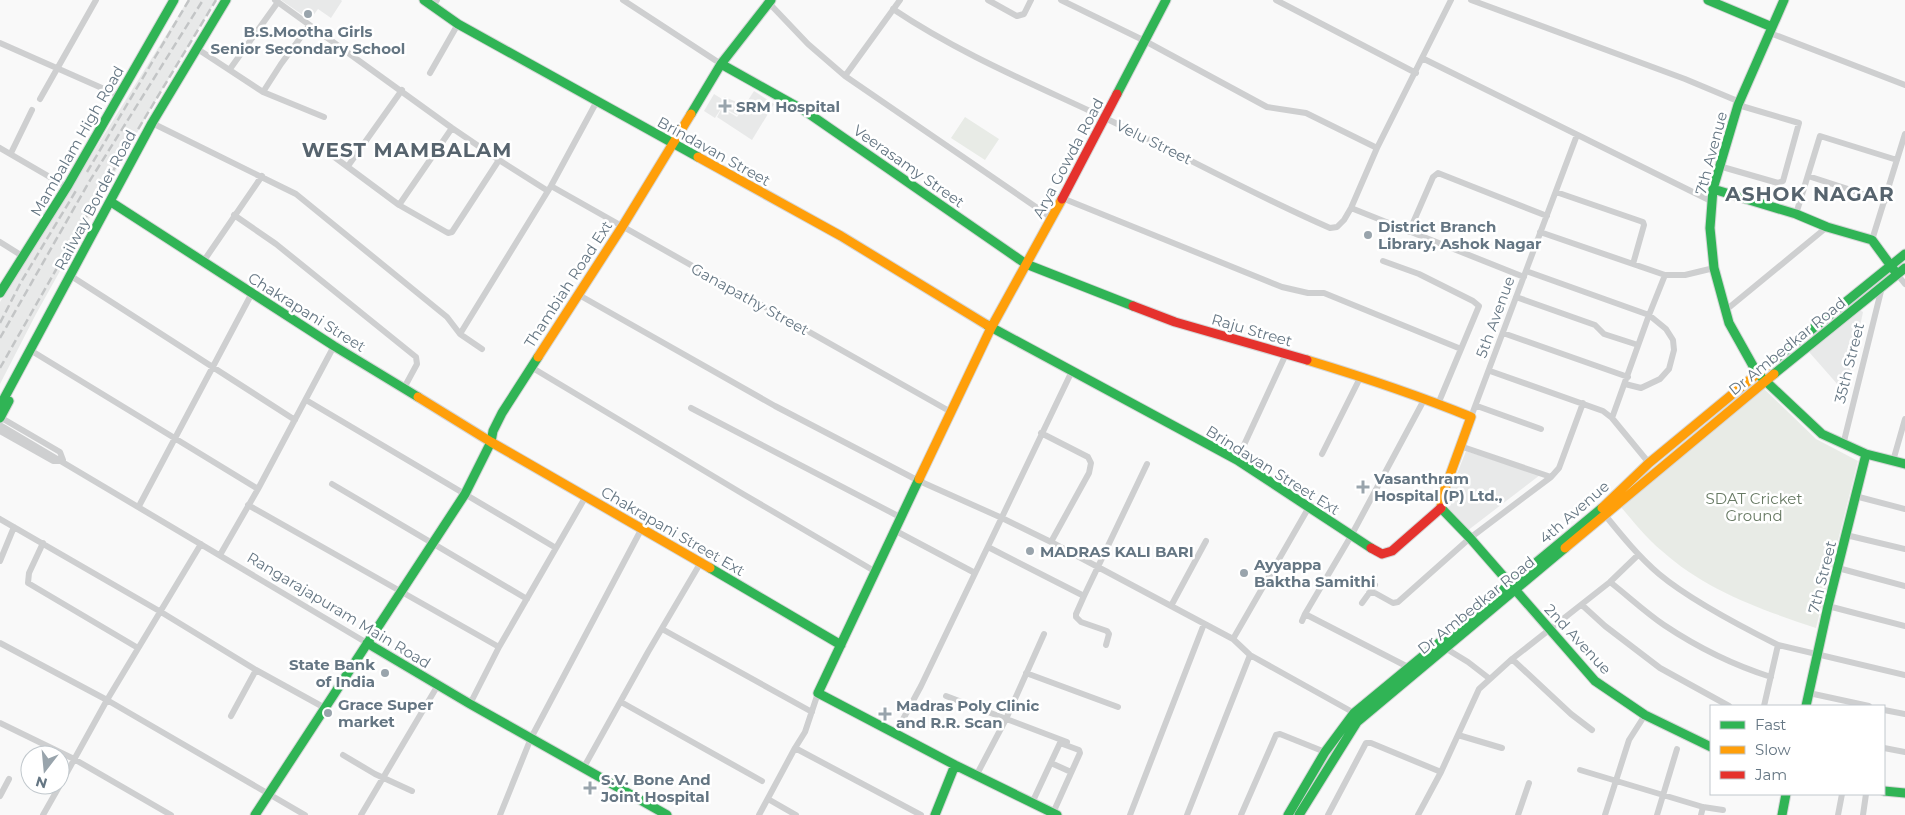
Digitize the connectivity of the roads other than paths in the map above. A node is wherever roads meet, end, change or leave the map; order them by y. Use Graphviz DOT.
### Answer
graph roads {
  1 [pos="96,0"];
  2 [pos="174,0"];
  3 [pos="226,0"];
  4 [pos="424,0"];
  5 [pos="623,0"];
  6 [pos="900,0"];
  7 [pos="988,0"];
  8 [pos="1032,0"];
  9 [pos="1061,0"];
  10 [pos="1166,0"];
  11 [pos="1276,0"];
  12 [pos="1451,0"];
  13 [pos="1471,0"];
  14 [pos="1708,0"];
  15 [pos="1784,0"];
  16 [pos="276,1"];
  17 [pos="768,1"];
  18 [pos="435,3"];
  19 [pos="894,9"];
  20 [pos="458,24"];
  21 [pos="309,26"];
  22 [pos="1771,30"];
  23 [pos="1145,41"];
  24 [pos="0,43"];
  25 [pos="196,48"];
  26 [pos="1422,58"];
  27 [pos="721,64"];
  28 [pos="57,67"];
  29 [pos="230,69"];
  30 [pos="430,73"];
  31 [pos="1416,73"];
  32 [pos="845,76"];
  33 [pos="1905,85"];
  34 [pos="402,90"];
  35 [pos="263,92"];
  36 [pos="120,96"];
  37 [pos="40,99"];
  38 [pos="597,101"];
  39 [pos="1739,103"];
  40 [pos="32,110"];
  41 [pos="324,117"];
  42 [pos="1105,118"];
  43 [pos="152,123"];
  44 [pos="452,128"];
  45 [pos="1905,134"];
  46 [pos="1577,135"];
  47 [pos="673,144"];
  48 [pos="0,148"];
  49 [pos="1378,148"];
  50 [pos="12,153"];
  51 [pos="333,156"];
  52 [pos="499,160"];
  53 [pos="1897,160"];
  54 [pos="348,166"];
  55 [pos="1719,166"];
  56 [pos="262,176"];
  57 [pos="1808,176"];
  58 [pos="67,187"];
  59 [pos="549,188"];
  60 [pos="1713,189"];
  61 [pos="1556,192"];
  62 [pos="1062,198"];
  63 [pos="1711,201"];
  64 [pos="1884,201"];
  65 [pos="111,202"];
  66 [pos="399,205"];
  67 [pos="1351,208"];
  68 [pos="1796,214"];
  69 [pos="234,215"];
  70 [pos="1546,216"];
  71 [pos="1052,218"];
  72 [pos="622,227"];
  73 [pos="1827,227"];
  74 [pos="1410,232"];
  75 [pos="1540,232"];
  76 [pos="1872,240"];
  77 [pos="0,242"];
  78 [pos="1905,254"];
  79 [pos="24,257"];
  80 [pos="1383,261"];
  81 [pos="203,262"];
  82 [pos="1026,264"];
  83 [pos="1633,264"];
  84 [pos="1892,266"];
  85 [pos="1714,268"];
  86 [pos="1905,268"];
  87 [pos="1525,274"];
  88 [pos="1897,274"];
  89 [pos="1665,275"];
  90 [pos="71,276"];
  91 [pos="1905,284"];
  92 [pos="1882,288"];
  93 [pos="62,290"];
  94 [pos="0,293"];
  95 [pos="252,293"];
  96 [pos="579,295"];
  97 [pos="1516,297"];
  98 [pos="1726,310"];
  99 [pos="1649,315"];
  100 [pos="991,328"];
  101 [pos="1503,333"];
  102 [pos="460,334"];
  103 [pos="334,346"];
  104 [pos="1638,346"];
  105 [pos="482,349"];
  106 [pos="1461,349"];
  107 [pos="35,353"];
  108 [pos="1286,354"];
  109 [pos="212,367"];
  110 [pos="531,367"];
  111 [pos="1072,371"];
  112 [pos="1490,371"];
  113 [pos="1757,373"];
  114 [pos="1361,376"];
  115 [pos="1628,377"];
  116 [pos="1765,381"];
  117 [pos="1625,384"];
  118 [pos="404,388"];
  119 [pos="1425,398"];
  120 [pos="306,400"];
  121 [pos="1583,403"];
  122 [pos="1438,404"];
  123 [pos="0,406"];
  124 [pos="1477,406"];
  125 [pos="691,408"];
  126 [pos="950,412"];
  127 [pos="1471,417"];
  128 [pos="0,418"];
  129 [pos="1612,418"];
  130 [pos="295,420"];
  131 [pos="1905,420"];
  132 [pos="0,424"];
  133 [pos="1541,429"];
  134 [pos="0,431"];
  135 [pos="1041,433"];
  136 [pos="175,439"];
  137 [pos="491,442"];
  138 [pos="1843,445"];
  139 [pos="1460,446"];
  140 [pos="1322,454"];
  141 [pos="1866,454"];
  142 [pos="1237,460"];
  143 [pos="64,461"];
  144 [pos="1894,461"];
  145 [pos="1649,463"];
  146 [pos="1147,464"];
  147 [pos="1905,464"];
  148 [pos="1551,477"];
  149 [pos="917,480"];
  150 [pos="332,484"];
  151 [pos="258,489"];
  152 [pos="465,494"];
  153 [pos="586,496"];
  154 [pos="1855,496"];
  155 [pos="248,505"];
  156 [pos="139,506"];
  157 [pos="1309,507"];
  158 [pos="1441,508"];
  159 [pos="1905,508"];
  160 [pos="1605,515"];
  161 [pos="900,517"];
  162 [pos="1002,518"];
  163 [pos="0,519"];
  164 [pos="14,527"];
  165 [pos="642,528"];
  166 [pos="894,530"];
  167 [pos="1846,535"];
  168 [pos="1352,536"];
  169 [pos="1470,538"];
  170 [pos="1206,541"];
  171 [pos="1051,542"];
  172 [pos="43,543"];
  173 [pos="201,544"];
  174 [pos="434,545"];
  175 [pos="988,547"];
  176 [pos="556,548"];
  177 [pos="1905,548"];
  178 [pos="1638,554"];
  179 [pos="220,555"];
  180 [pos="0,562"];
  181 [pos="701,562"];
  182 [pos="1098,568"];
  183 [pos="1838,568"];
  184 [pos="876,572"];
  185 [pos="975,573"];
  186 [pos="1610,582"];
  187 [pos="1375,585"];
  188 [pos="1905,586"];
  189 [pos="1512,588"];
  190 [pos="402,592"];
  191 [pos="1369,593"];
  192 [pos="1084,596"];
  193 [pos="528,599"];
  194 [pos="1362,603"];
  195 [pos="1582,605"];
  196 [pos="1171,606"];
  197 [pos="1828,606"];
  198 [pos="161,612"];
  199 [pos="1305,614"];
  200 [pos="1302,621"];
  201 [pos="1204,624"];
  202 [pos="1905,626"];
  203 [pos="662,629"];
  204 [pos="1550,630"];
  205 [pos="1044,634"];
  206 [pos="1233,639"];
  207 [pos="0,643"];
  208 [pos="366,643"];
  209 [pos="841,644"];
  210 [pos="1778,644"];
  211 [pos="1106,645"];
  212 [pos="499,647"];
  213 [pos="138,648"];
  214 [pos="1445,648"];
  215 [pos="1818,654"];
  216 [pos="1250,655"];
  217 [pos="1512,659"];
  218 [pos="1408,667"];
  219 [pos="256,670"];
  220 [pos="1026,673"];
  221 [pos="1905,675"];
  222 [pos="1771,677"];
  223 [pos="1490,679"];
  224 [pos="438,685"];
  225 [pos="818,692"];
  226 [pos="1809,693"];
  227 [pos="946,696"];
  228 [pos="107,700"];
  229 [pos="621,702"];
  230 [pos="470,704"];
  231 [pos="1727,705"];
  232 [pos="1764,705"];
  233 [pos="1806,705"];
  234 [pos="1864,705"];
  235 [pos="1118,707"];
  236 [pos="325,708"];
  237 [pos="1885,710"];
  238 [pos="812,712"];
  239 [pos="1905,714"];
  240 [pos="1645,715"];
  241 [pos="231,716"];
  242 [pos="1357,716"];
  243 [pos="1006,719"];
  244 [pos="0,723"];
  245 [pos="1592,730"];
  246 [pos="895,734"];
  247 [pos="1458,735"];
  248 [pos="531,738"];
  249 [pos="1080,747"];
  250 [pos="795,748"];
  251 [pos="1502,748"];
  252 [pos="1710,748"];
  253 [pos="1885,748"];
  254 [pos="1677,749"];
  255 [pos="1325,752"];
  256 [pos="1905,752"];
  257 [pos="343,755"];
  258 [pos="74,760"];
  259 [pos="1051,763"];
  260 [pos="955,765"];
  261 [pos="70,767"];
  262 [pos="584,768"];
  263 [pos="1580,770"];
  264 [pos="1071,772"];
  265 [pos="1441,772"];
  266 [pos="976,776"];
  267 [pos="383,778"];
  268 [pos="9,779"];
  269 [pos="762,781"];
  270 [pos="1617,782"];
  271 [pos="1529,783"];
  272 [pos="412,791"];
  273 [pos="1885,791"];
  274 [pos="1905,793"];
  275 [pos="268,794"];
  276 [pos="54,795"];
  277 [pos="1663,795"];
  278 [pos="1786,795"];
  279 [pos="1842,795"];
  280 [pos="1866,795"];
  281 [pos="0,796"];
  282 [pos="768,799"];
  283 [pos="1032,803"];
  284 [pos="1703,807"];
  285 [pos="1722,810"];
  286 [pos="1055,814"];
  287 [pos="43,815"];
  288 [pos="171,815"];
  289 [pos="255,815"];
  290 [pos="305,815"];
  291 [pos="361,815"];
  292 [pos="500,815"];
  293 [pos="667,815"];
  294 [pos="759,815"];
  295 [pos="796,815"];
  296 [pos="920,815"];
  297 [pos="934,815"];
  298 [pos="1130,815"];
  299 [pos="1187,815"];
  300 [pos="1240,815"];
  301 [pos="1288,815"];
  302 [pos="1298,815"];
  303 [pos="1328,815"];
  304 [pos="1418,815"];
  305 [pos="1518,815"];
  306 [pos="1606,815"];
  307 [pos="1657,815"];
  308 [pos="1701,815"];
  309 [pos="1782,815"];
  310 [pos="1838,815"];
  311 [pos="1863,815"];
  1 -- 28 [label="street"];
  2 -- 36 [label="street, Mambalam High Road"];
  3 -- 25 [label="street, Railway Border Road"];
  4 -- 18 [label="street, Brindavan Street"];
  5 -- 27 [label="street"];
  6 -- 19 [label="street"];
  7 -- 8 [label="street"];
  9 -- 23 [label="street"];
  10 -- 23 [label="street, Arya Gowda Road"];
  11 -- 31 [label="street"];
  12 -- 26 [label="street, Velu Street"];
  13 -- 39 [label="street"];
  14 -- 22 [label="street"];
  15 -- 22 [label="street, 7th Avenue"];
  16 -- 21 [label="street, Ganapathy Street"];
  16 -- 29 [label="street"];
  17 -- 27 [label="street, Thambiah Road Ext"];
  17 -- 32 [label="street"];
  18 -- 20 [label="street, Brindavan Street"];
  19 -- 32 [label="street"];
  19 -- 42 [label="street, Velu Street"];
  20 -- 30 [label="street"];
  20 -- 38 [label="street, Brindavan Street"];
  21 -- 34 [label="street, Ganapathy Street"];
  21 -- 35 [label="street"];
  22 -- 33 [label="street"];
  22 -- 39 [label="street, 7th Avenue"];
  23 -- 42 [label="street, Arya Gowda Road"];
  23 -- 49 [label="street"];
  24 -- 28 [label="street"];
  25 -- 29 [label="street"];
  25 -- 43 [label="street, Railway Border Road"];
  26 -- 31 [label="street, Velu Street"];
  26 -- 46 [label="street"];
  27 -- 47 [label="street, Thambiah Road Ext"];
  27 -- 82 [label="street, Veerasamy Street"];
  28 -- 36 [label="street"];
  28 -- 37 [label="street"];
  29 -- 35 [label="street"];
  31 -- 49 [label="street, Velu Street"];
  32 -- 71 [label="street"];
  34 -- 44 [label="street, Ganapathy Street"];
  34 -- 54 [label="street"];
  35 -- 41 [label="street"];
  36 -- 58 [label="street, Mambalam High Road"];
  38 -- 47 [label="street, Brindavan Street"];
  38 -- 59 [label="street"];
  39 -- 55 [label="street, 7th Avenue"];
  39 -- 55 [label="street"];
  40 -- 50 [label="street"];
  42 -- 62 [label="street, Arya Gowda Road"];
  42 -- 67 [label="street, Velu Street"];
  43 -- 56 [label="street"];
  43 -- 65 [label="street, Railway Border Road"];
  44 -- 52 [label="street, Ganapathy Street"];
  44 -- 66 [label="street"];
  45 -- 53 [label="street"];
  46 -- 61 [label="street, 5th Avenue"];
  46 -- 63 [label="street"];
  47 -- 72 [label="street, Thambiah Road Ext"];
  47 -- 100 [label="street, Brindavan Street"];
  48 -- 50 [label="street"];
  49 -- 67 [label="street, Velu Street"];
  50 -- 58 [label="street"];
  51 -- 54 [label="street"];
  52 -- 59 [label="street, Ganapathy Street"];
  52 -- 66 [label="street"];
  53 -- 57 [label="street"];
  53 -- 64 [label="street"];
  54 -- 66 [label="street"];
  55 -- 60 [label="street, 7th Avenue"];
  56 -- 69 [label="street"];
  56 -- 102 [label="street"];
  57 -- 64 [label="street"];
  57 -- 68 [label="street"];
  58 -- 79 [label="street, Mambalam High Road"];
  59 -- 72 [label="street, Ganapathy Street"];
  59 -- 102 [label="street"];
  60 -- 63 [label="street, 7th Avenue"];
  60 -- 68 [label="street"];
  61 -- 70 [label="street, 5th Avenue"];
  61 -- 83 [label="street"];
  62 -- 71 [label="street, Arya Gowda Road"];
  62 -- 106 [label="street"];
  63 -- 85 [label="street, 7th Avenue"];
  64 -- 76 [label="street"];
  65 -- 81 [label="street, Chakrapani Street"];
  65 -- 90 [label="street, Railway Border Road"];
  67 -- 74 [label="street"];
  68 -- 73 [label="street"];
  69 -- 81 [label="street"];
  69 -- 118 [label="street"];
  70 -- 74 [label="street"];
  70 -- 75 [label="street, 5th Avenue"];
  71 -- 82 [label="street, Arya Gowda Road"];
  72 -- 96 [label="street, Thambiah Road Ext"];
  72 -- 126 [label="street, Ganapathy Street"];
  73 -- 76 [label="street"];
  73 -- 98 [label="street"];
  74 -- 87 [label="street"];
  75 -- 83 [label="street"];
  75 -- 87 [label="street, 5th Avenue"];
  76 -- 84 [label="street"];
  77 -- 79 [label="street"];
  78 -- 84 [label="street, 4th Avenue"];
  79 -- 94 [label="street, Mambalam High Road"];
  80 -- 106 [label="street"];
  81 -- 95 [label="street, Chakrapani Street"];
  82 -- 100 [label="street, Arya Gowda Road"];
  82 -- 108 [label="street, Raju Street"];
  83 -- 89 [label="street"];
  84 -- 88 [label="street"];
  84 -- 113 [label="street, 4th Avenue"];
  85 -- 89 [label="street"];
  85 -- 98 [label="street, 7th Avenue"];
  86 -- 88 [label="street, Dr Ambedkar Road"];
  87 -- 97 [label="street, 5th Avenue"];
  87 -- 99 [label="street"];
  88 -- 91 [label="street"];
  88 -- 92 [label="street, Dr Ambedkar Road"];
  89 -- 99 [label="street"];
  90 -- 93 [label="street, Railway Border Road"];
  90 -- 109 [label="street"];
  92 -- 116 [label="street, Dr Ambedkar Road"];
  92 -- 138 [label="street, 35th Street"];
  93 -- 107 [label="street, Railway Border Road"];
  93 -- 123 [label="street"];
  95 -- 103 [label="street, Chakrapani Street"];
  95 -- 109 [label="street"];
  96 -- 110 [label="street, Thambiah Road Ext"];
  96 -- 149 [label="street"];
  97 -- 101 [label="street, 5th Avenue"];
  97 -- 104 [label="street"];
  98 -- 113 [label="street, 7th Avenue"];
  99 -- 104 [label="street"];
  99 -- 117 [label="street"];
  100 -- 111 [label="street, Brindavan Street Ext"];
  100 -- 126 [label="street, Arya Gowda Road"];
  101 -- 112 [label="street, 5th Avenue"];
  101 -- 115 [label="street"];
  102 -- 105 [label="street"];
  103 -- 118 [label="street, Chakrapani Street"];
  103 -- 120 [label="street"];
  104 -- 115 [label="street"];
  106 -- 122 [label="street"];
  107 -- 128 [label="street, Railway Border Road"];
  107 -- 136 [label="street"];
  108 -- 114 [label="street, Raju Street"];
  108 -- 142 [label="street"];
  109 -- 130 [label="street"];
  109 -- 136 [label="street"];
  110 -- 137 [label="street, Thambiah Road Ext"];
  110 -- 184 [label="street"];
  111 -- 135 [label="street"];
  111 -- 142 [label="street, Brindavan Street Ext"];
  112 -- 121 [label="street"];
  112 -- 124 [label="street, 5th Avenue"];
  113 -- 116 [label="street, 7th Avenue"];
  113 -- 145 [label="street, 4th Avenue"];
  114 -- 119 [label="street, Raju Street"];
  114 -- 140 [label="street"];
  115 -- 117 [label="street"];
  116 -- 138 [label="street, 7th Avenue"];
  116 -- 160 [label="street, Dr Ambedkar Road"];
  117 -- 129 [label="street"];
  118 -- 137 [label="street, Chakrapani Street"];
  119 -- 122 [label="street, Raju Street"];
  119 -- 168 [label="street"];
  120 -- 130 [label="street"];
  120 -- 152 [label="street"];
  121 -- 129 [label="street"];
  121 -- 148 [label="street"];
  122 -- 127 [label="street, Raju Street"];
  124 -- 127 [label="street, 5th Avenue"];
  124 -- 133 [label="street"];
  125 -- 161 [label="street"];
  126 -- 149 [label="street, Arya Gowda Road"];
  127 -- 139 [label="street, 5th Avenue"];
  128 -- 143 [label="street"];
  129 -- 145 [label="street"];
  130 -- 151 [label="street"];
  131 -- 144 [label="street"];
  132 -- 143 [label="street, Rangarajapuram Main Road"];
  134 -- 143 [label="street"];
  135 -- 162 [label="street"];
  135 -- 171 [label="street"];
  136 -- 151 [label="street"];
  136 -- 156 [label="street"];
  137 -- 152 [label="street, Thambiah Road Ext"];
  137 -- 153 [label="street, Chakrapani Street Ext"];
  138 -- 141 [label="street, 7th Avenue"];
  139 -- 148 [label="street"];
  139 -- 158 [label="street, 5th Avenue"];
  141 -- 144 [label="street, 7th Avenue"];
  141 -- 154 [label="street, 7th Street"];
  142 -- 157 [label="street, Brindavan Street Ext"];
  143 -- 156 [label="street, Rangarajapuram Main Road"];
  144 -- 147 [label="street, 7th Avenue"];
  145 -- 189 [label="street, 4th Avenue"];
  146 -- 182 [label="street"];
  148 -- 169 [label="street"];
  149 -- 161 [label="street, Arya Gowda Road"];
  149 -- 162 [label="street"];
  150 -- 174 [label="street"];
  151 -- 155 [label="street"];
  152 -- 174 [label="street, Thambiah Road Ext"];
  152 -- 176 [label="street"];
  153 -- 165 [label="street, Chakrapani Street Ext"];
  153 -- 176 [label="street"];
  154 -- 159 [label="street"];
  154 -- 167 [label="street, 7th Street"];
  155 -- 179 [label="street"];
  155 -- 190 [label="street"];
  156 -- 173 [label="street, Rangarajapuram Main Road"];
  157 -- 168 [label="street, Brindavan Street Ext"];
  157 -- 206 [label="street"];
  158 -- 168 [label="street, Brindavan Street Ext"];
  158 -- 169 [label="street"];
  160 -- 178 [label="street"];
  160 -- 189 [label="street, Dr Ambedkar Road"];
  161 -- 166 [label="street, Arya Gowda Road"];
  162 -- 171 [label="street"];
  162 -- 175 [label="street"];
  163 -- 164 [label="street"];
  164 -- 172 [label="street"];
  164 -- 180 [label="street"];
  165 -- 181 [label="street, Chakrapani Street Ext"];
  165 -- 248 [label="street"];
  166 -- 184 [label="street, Arya Gowda Road"];
  166 -- 185 [label="street"];
  167 -- 177 [label="street"];
  167 -- 183 [label="street, 7th Street"];
  168 -- 199 [label="street"];
  169 -- 189 [label="street"];
  169 -- 191 [label="street"];
  170 -- 196 [label="street"];
  171 -- 182 [label="street"];
  172 -- 198 [label="street"];
  172 -- 213 [label="street"];
  173 -- 179 [label="street, Rangarajapuram Main Road"];
  173 -- 198 [label="street"];
  174 -- 190 [label="street, Thambiah Road Ext"];
  174 -- 193 [label="street"];
  175 -- 185 [label="street"];
  175 -- 192 [label="street"];
  176 -- 193 [label="street"];
  178 -- 186 [label="street"];
  178 -- 210 [label="street"];
  179 -- 208 [label="street, Rangarajapuram Main Road"];
  181 -- 203 [label="street"];
  181 -- 209 [label="street, Chakrapani Street Ext"];
  182 -- 192 [label="street"];
  182 -- 196 [label="street"];
  183 -- 188 [label="street"];
  183 -- 197 [label="street, 7th Street"];
  184 -- 209 [label="street, Arya Gowda Road"];
  185 -- 246 [label="street"];
  186 -- 195 [label="street"];
  186 -- 222 [label="street"];
  187 -- 191 [label="street"];
  189 -- 204 [label="street, 2nd Avenue"];
  189 -- 214 [label="street, Dr Ambedkar Road"];
  189 -- 218 [label="street, 4th Avenue"];
  190 -- 208 [label="street, Thambiah Road Ext"];
  190 -- 212 [label="street"];
  191 -- 194 [label="street"];
  192 -- 211 [label="street"];
  193 -- 212 [label="street"];
  195 -- 204 [label="street"];
  195 -- 231 [label="street"];
  196 -- 201 [label="street"];
  197 -- 202 [label="street"];
  197 -- 215 [label="street, 7th Street"];
  198 -- 213 [label="street"];
  198 -- 219 [label="street"];
  199 -- 200 [label="street"];
  199 -- 218 [label="street"];
  201 -- 206 [label="street"];
  201 -- 298 [label="street"];
  203 -- 229 [label="street"];
  203 -- 238 [label="street"];
  204 -- 217 [label="street"];
  204 -- 240 [label="street, 2nd Avenue"];
  205 -- 220 [label="street"];
  206 -- 216 [label="street"];
  207 -- 228 [label="street"];
  208 -- 224 [label="street, Rangarajapuram Main Road"];
  208 -- 236 [label="street, Thambiah Road Ext"];
  209 -- 225 [label="street, Arya Gowda Road"];
  210 -- 215 [label="street"];
  210 -- 222 [label="street"];
  212 -- 230 [label="street"];
  213 -- 228 [label="street"];
  214 -- 223 [label="street"];
  214 -- 242 [label="street, Dr Ambedkar Road"];
  215 -- 221 [label="street"];
  215 -- 226 [label="street, 7th Street"];
  216 -- 242 [label="street"];
  216 -- 299 [label="street"];
  217 -- 223 [label="street"];
  217 -- 245 [label="street"];
  218 -- 242 [label="street, 4th Avenue"];
  219 -- 236 [label="street"];
  219 -- 241 [label="street"];
  220 -- 235 [label="street"];
  220 -- 243 [label="street"];
  222 -- 232 [label="street"];
  223 -- 247 [label="street"];
  224 -- 230 [label="street, Rangarajapuram Main Road"];
  224 -- 267 [label="street"];
  225 -- 238 [label="street"];
  225 -- 246 [label="street"];
  226 -- 233 [label="street, 7th Street"];
  226 -- 234 [label="street"];
  227 -- 243 [label="street"];
  228 -- 258 [label="street"];
  228 -- 275 [label="street"];
  229 -- 262 [label="street"];
  229 -- 269 [label="street"];
  230 -- 248 [label="street, Rangarajapuram Main Road"];
  236 -- 275 [label="street, Thambiah Road Ext"];
  237 -- 239 [label="street"];
  238 -- 250 [label="street"];
  240 -- 252 [label="street, 2nd Avenue"];
  240 -- 270 [label="street"];
  242 -- 255 [label="street, 4th Avenue"];
  242 -- 302 [label="street, Dr Ambedkar Road"];
  243 -- 249 [label="street"];
  243 -- 266 [label="street"];
  244 -- 258 [label="street"];
  246 -- 260 [label="street"];
  247 -- 251 [label="street"];
  247 -- 265 [label="street"];
  248 -- 262 [label="street, Rangarajapuram Main Road"];
  248 -- 292 [label="street"];
  250 -- 282 [label="street"];
  250 -- 296 [label="street"];
  253 -- 256 [label="street"];
  254 -- 277 [label="street"];
  255 -- 300 [label="street"];
  255 -- 301 [label="street, 4th Avenue"];
  257 -- 267 [label="street"];
  258 -- 261 [label="street"];
  258 -- 288 [label="street"];
  259 -- 264 [label="street"];
  259 -- 264 [label="street"];
  259 -- 283 [label="street"];
  260 -- 266 [label="street"];
  260 -- 297 [label="street"];
  262 -- 293 [label="street, Rangarajapuram Main Road"];
  263 -- 270 [label="street"];
  264 -- 286 [label="street"];
  265 -- 303 [label="street"];
  265 -- 304 [label="street"];
  266 -- 283 [label="street"];
  267 -- 272 [label="street"];
  267 -- 291 [label="street"];
  268 -- 281 [label="street"];
  270 -- 277 [label="street"];
  270 -- 306 [label="street"];
  271 -- 305 [label="street"];
  273 -- 274 [label="street"];
  275 -- 289 [label="street, Thambiah Road Ext"];
  275 -- 290 [label="street"];
  276 -- 287 [label="street"];
  277 -- 284 [label="street"];
  277 -- 307 [label="street"];
  278 -- 309 [label="street"];
  279 -- 310 [label="street"];
  280 -- 311 [label="street"];
  282 -- 294 [label="street"];
  282 -- 295 [label="street"];
  283 -- 286 [label="street"];
  284 -- 285 [label="street"];
  284 -- 308 [label="street"];
}
